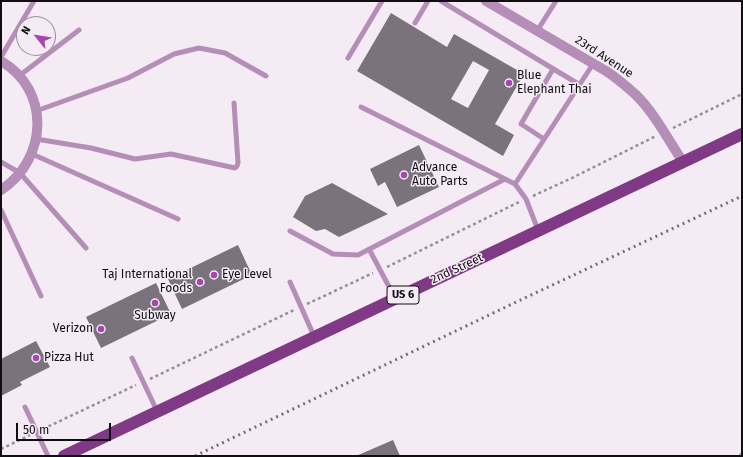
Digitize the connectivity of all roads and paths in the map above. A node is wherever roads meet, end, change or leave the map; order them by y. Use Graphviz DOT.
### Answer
graph roads {
  1 [pos="34,1"];
  2 [pos="382,1"];
  3 [pos="428,1"];
  4 [pos="440,1"];
  5 [pos="486,1"];
  6 [pos="556,1"];
  7 [pos="415,23"];
  8 [pos="79,30"];
  9 [pos="537,31"];
  10 [pos="1,57"];
  11 [pos="348,58"];
  12 [pos="1,61"];
  13 [pos="593,64"];
  14 [pos="553,68"];
  15 [pos="19,76"];
  16 [pos="266,76"];
  17 [pos="580,85"];
  18 [pos="234,103"];
  19 [pos="361,107"];
  20 [pos="36,111"];
  21 [pos="742,134"];
  22 [pos="36,139"];
  23 [pos="544,139"];
  24 [pos="32,154"];
  25 [pos="1,162"];
  26 [pos="683,162"];
  27 [pos="20,173"];
  28 [pos="505,179"];
  29 [pos="515,184"];
  30 [pos="1,190"];
  31 [pos="1,210"];
  32 [pos="178,219"];
  33 [pos="290,231"];
  34 [pos="538,231"];
  35 [pos="86,248"];
  36 [pos="369,249"];
  37 [pos="290,282"];
  38 [pos="41,296"];
  39 [pos="396,298"];
  40 [pos="314,337"];
  41 [pos="132,358"];
  42 [pos="25,407"];
  43 [pos="157,412"];
  44 [pos="48,456"];
  45 [pos="64,456"];
  1 -- 10 [label="lane"];
  2 -- 11 [label="lane"];
  3 -- 7 [label="lane"];
  4 -- 14 [label="lane"];
  5 -- 9 [label="street, 23rd Avenue"];
  6 -- 9 [label="lane"];
  8 -- 15 [label="lane"];
  9 -- 13 [label="street, 23rd Avenue"];
  12 -- 15 [label="street"];
  13 -- 17 [label="lane"];
  13 -- 26 [label="street, 23rd Avenue"];
  14 -- 17 [label="lane"];
  14 -- 23 [label="lane"];
  15 -- 20 [label="street"];
  16 -- 20 [label="lane"];
  17 -- 23 [label="lane"];
  18 -- 22 [label="lane"];
  19 -- 28 [label="lane"];
  20 -- 22 [label="street"];
  21 -- 26 [label="main road, 2nd Street / US 6"];
  22 -- 24 [label="street"];
  23 -- 29 [label="lane"];
  24 -- 27 [label="street"];
  24 -- 32 [label="lane"];
  25 -- 27 [label="lane"];
  26 -- 34 [label="main road, 2nd Street / US 6"];
  27 -- 30 [label="street"];
  27 -- 35 [label="lane"];
  28 -- 29 [label="lane"];
  28 -- 36 [label="lane"];
  29 -- 34 [label="lane"];
  31 -- 38 [label="lane"];
  33 -- 36 [label="lane"];
  34 -- 39 [label="main road, 2nd Street / US 6"];
  36 -- 39 [label="lane"];
  37 -- 40 [label="lane"];
  39 -- 40 [label="main road, 2nd Street / US 6"];
  40 -- 43 [label="main road, 2nd Street / US 6"];
  41 -- 43 [label="lane"];
  42 -- 44 [label="lane"];
  43 -- 45 [label="main road, 2nd Street / US 6"];
}
